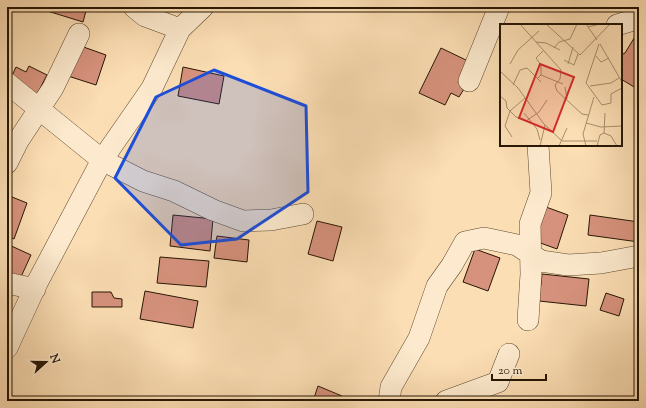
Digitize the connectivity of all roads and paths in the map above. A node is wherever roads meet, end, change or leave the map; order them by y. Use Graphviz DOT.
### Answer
graph roads {
  1 [pos="134,7"];
  2 [pos="203,7"];
  3 [pos="639,14"];
  4 [pos="496,15"];
  5 [pos="620,24"];
  6 [pos="180,29"];
  7 [pos="79,34"];
  8 [pos="500,37"];
  9 [pos="469,81"];
  10 [pos="7,83"];
  11 [pos="40,109"];
  12 [pos="538,146"];
  13 [pos="102,160"];
  14 [pos="7,163"];
  15 [pos="303,214"];
  16 [pos="531,254"];
  17 [pos="639,256"];
  18 [pos="7,283"];
  19 [pos="35,289"];
  20 [pos="528,320"];
  21 [pos="7,348"];
  22 [pos="509,354"];
  23 [pos="389,401"];
  24 [pos="446,401"];
  1 -- 6 [label="street"];
  2 -- 6 [label="street"];
  3 -- 5 [label="street"];
  4 -- 8 [label="street"];
  4 -- 9 [label="street"];
  6 -- 13 [label="street"];
  7 -- 11 [label="street"];
  10 -- 11 [label="street"];
  11 -- 13 [label="street"];
  11 -- 14 [label="street"];
  12 -- 16 [label="street"];
  13 -- 15 [label="street"];
  13 -- 19 [label="street"];
  16 -- 17 [label="street"];
  16 -- 20 [label="street"];
  16 -- 23 [label="street"];
  18 -- 19 [label="street"];
  19 -- 21 [label="street"];
  22 -- 24 [label="street"];
}
